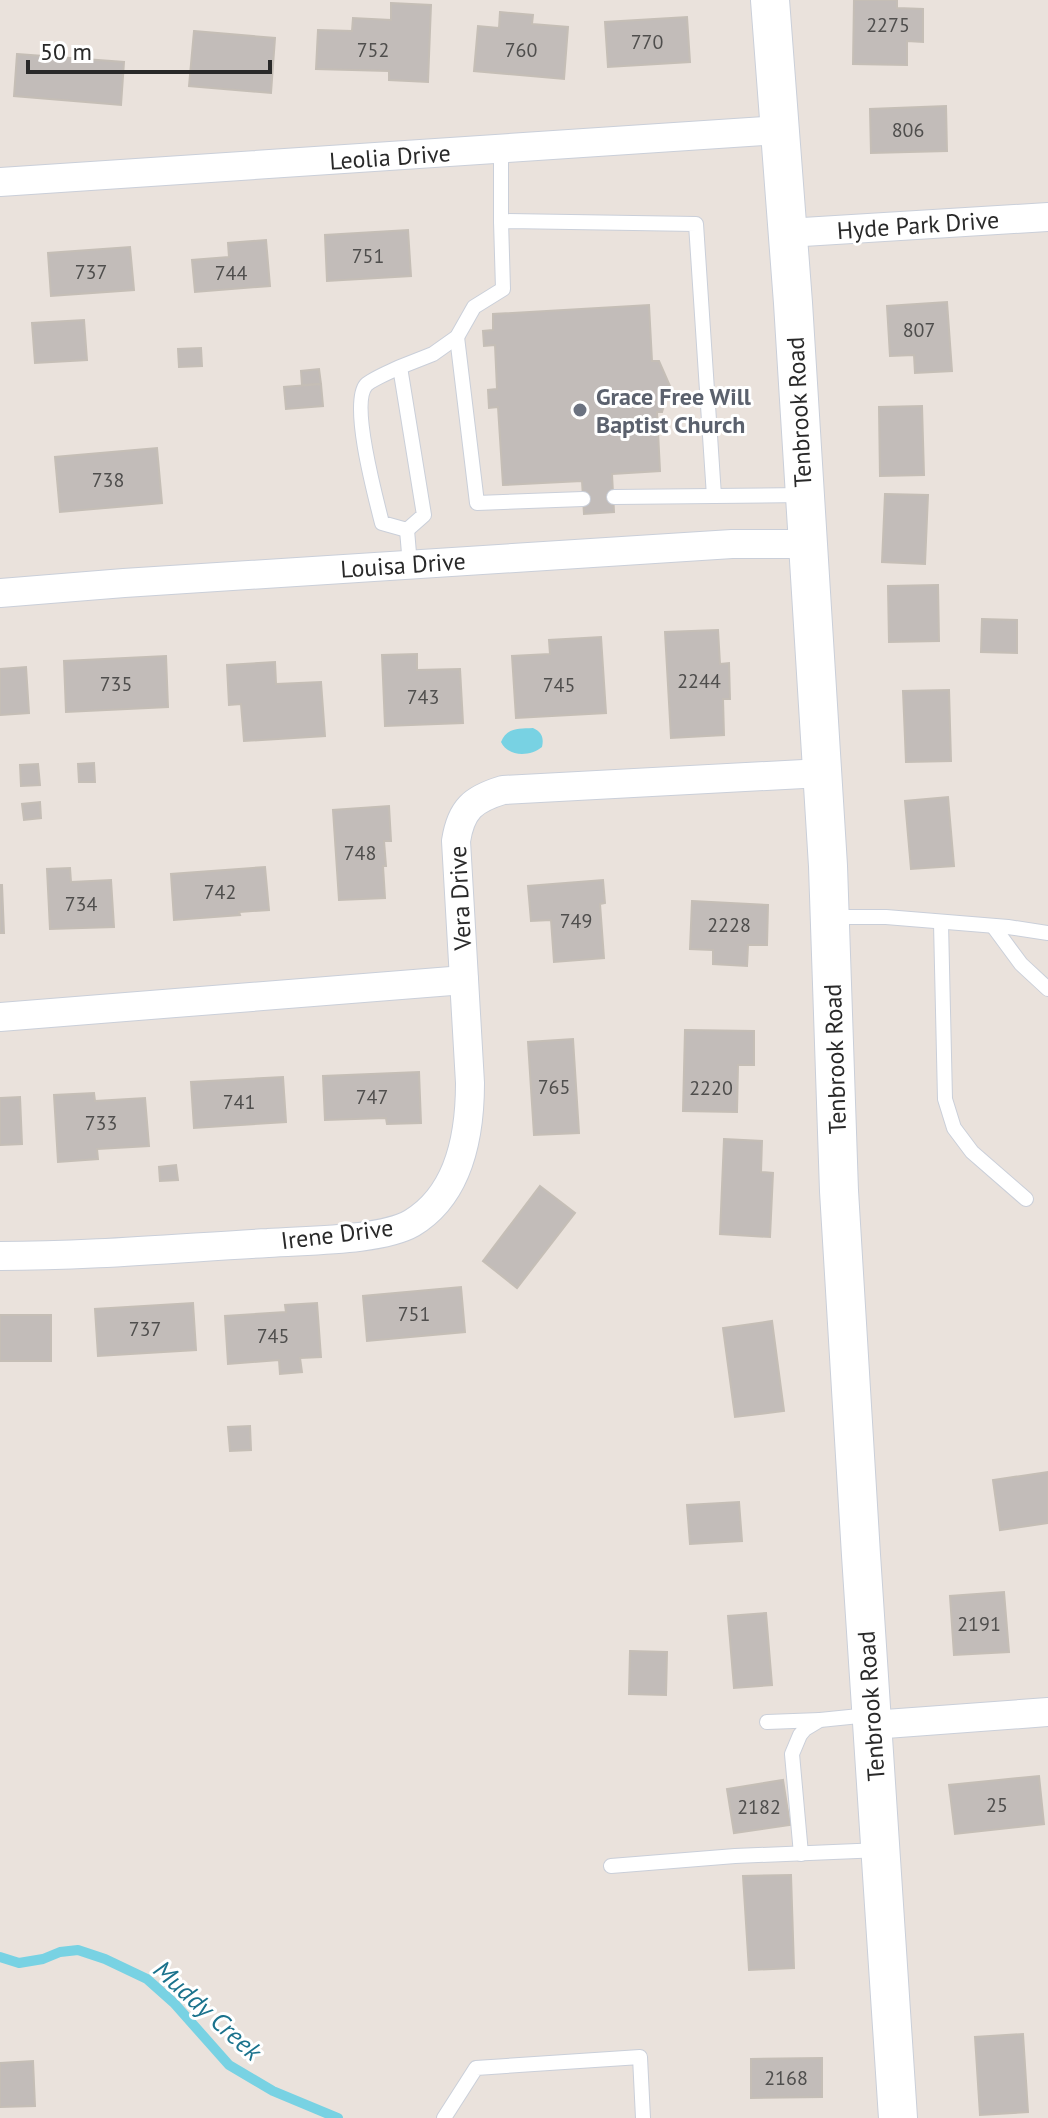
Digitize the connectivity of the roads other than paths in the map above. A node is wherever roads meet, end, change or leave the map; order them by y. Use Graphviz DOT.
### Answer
graph roads {
  1 [pos="770,0"];
  2 [pos="779,130"];
  3 [pos="501,150"];
  4 [pos="0,182"];
  5 [pos="1048,217"];
  6 [pos="501,221"];
  7 [pos="787,233"];
  8 [pos="457,337"];
  9 [pos="400,367"];
  10 [pos="804,495"];
  11 [pos="714,496"];
  12 [pos="614,497"];
  13 [pos="583,499"];
  14 [pos="407,530"];
  15 [pos="807,544"];
  16 [pos="410,565"];
  17 [pos="0,593"];
  18 [pos="822,773"];
  19 [pos="830,917"];
  20 [pos="941,923"];
  21 [pos="993,926"];
  22 [pos="1048,933"];
  23 [pos="464,980"];
  24 [pos="1048,989"];
  25 [pos="0,1017"];
  26 [pos="1026,1199"];
  27 [pos="0,1256"];
  28 [pos="1048,1712"];
  29 [pos="820,1720"];
  30 [pos="872,1720"];
  31 [pos="767,1722"];
  32 [pos="881,1850"];
  33 [pos="801,1854"];
  34 [pos="611,1866"];
  35 [pos="444,2118"];
  36 [pos="643,2118"];
  37 [pos="898,2118"];
  1 -- 2 [label="street, Tenbrook Road"];
  2 -- 3 [label="street, Leolia Drive"];
  2 -- 7 [label="street, Tenbrook Road"];
  3 -- 4 [label="street, Leolia Drive"];
  3 -- 6 [label="lane"];
  5 -- 7 [label="street, Hyde Park Drive"];
  6 -- 8 [label="lane"];
  6 -- 11 [label="lane"];
  7 -- 10 [label="street, Tenbrook Road"];
  8 -- 9 [label="lane"];
  8 -- 13 [label="lane"];
  9 -- 14 [label="lane"];
  9 -- 14 [label="lane"];
  10 -- 11 [label="lane"];
  10 -- 15 [label="street, Tenbrook Road"];
  11 -- 12 [label="lane"];
  14 -- 16 [label="lane"];
  15 -- 16 [label="street, Louisa Drive"];
  15 -- 18 [label="street, Tenbrook Road"];
  16 -- 17 [label="street, Louisa Drive"];
  18 -- 19 [label="street, Tenbrook Road"];
  18 -- 23 [label="street, Vera Drive"];
  19 -- 20 [label="lane"];
  19 -- 30 [label="street, Tenbrook Road"];
  20 -- 21 [label="lane"];
  20 -- 26 [label="lane"];
  21 -- 22 [label="lane"];
  21 -- 24 [label="lane"];
  23 -- 25 [label="street, Vera Drive"];
  23 -- 27 [label="street, Irene Drive"];
  28 -- 30 [label="street"];
  29 -- 30 [label="lane"];
  29 -- 31 [label="lane"];
  29 -- 33 [label="lane"];
  30 -- 32 [label="street, Tenbrook Road"];
  32 -- 33 [label="lane"];
  32 -- 37 [label="street, Tenbrook Road"];
  33 -- 34 [label="lane"];
  35 -- 36 [label="lane"];
}
